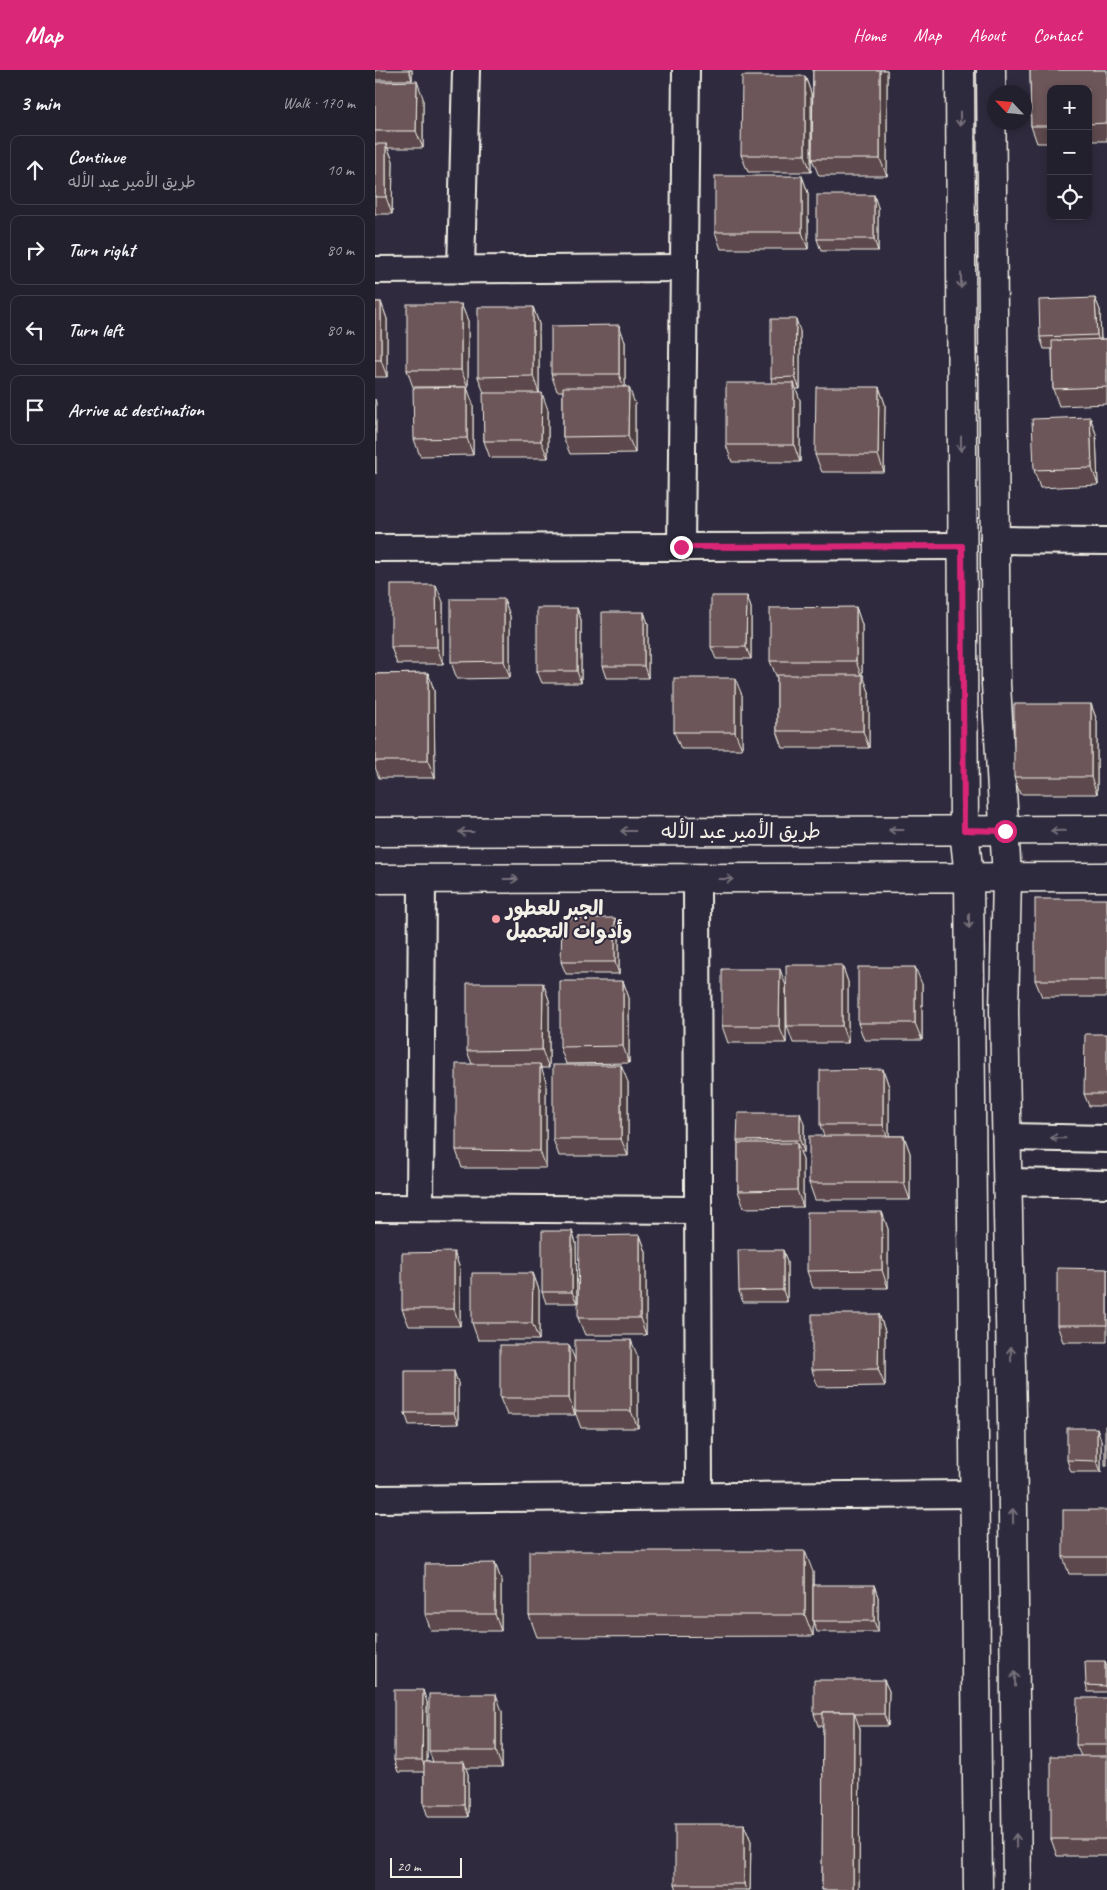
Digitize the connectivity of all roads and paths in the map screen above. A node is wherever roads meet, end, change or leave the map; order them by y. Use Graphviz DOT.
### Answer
graph roads {
  1 [pos="466,70"];
  2 [pos="686,70"];
  3 [pos="960,70"];
  4 [pos="991,70"];
  5 [pos="684,268"];
  6 [pos="375,270"];
  7 [pos="461,270"];
  8 [pos="995,540"];
  9 [pos="1107,541"];
  10 [pos="962,546"];
  11 [pos="681,547"];
  12 [pos="375,548"];
  13 [pos="964,830"];
  14 [pos="1107,830"];
  15 [pos="1005,831"];
  16 [pos="375,832"];
  17 [pos="969,877"];
  18 [pos="1107,877"];
  19 [pos="1007,878"];
  20 [pos="375,879"];
  21 [pos="697,879"];
  22 [pos="422,880"];
  23 [pos="1007,1137"];
  24 [pos="1107,1140"];
  25 [pos="1007,1182"];
  26 [pos="1107,1184"];
  27 [pos="375,1208"];
  28 [pos="419,1208"];
  29 [pos="698,1210"];
  30 [pos="974,1494"];
  31 [pos="699,1496"];
  32 [pos="375,1499"];
  33 [pos="978,1890"];
  34 [pos="1017,1890"];
  1 -- 7 [label="street"];
  2 -- 5 [label="street"];
  3 -- 10 [label="street, one-way"];
  4 -- 8 [label="street"];
  5 -- 7 [label="street"];
  5 -- 11 [label="street"];
  6 -- 7 [label="street"];
  8 -- 9 [label="street"];
  8 -- 15 [label="street"];
  10 -- 11 [label="street"];
  10 -- 13 [label="street"];
  11 -- 12 [label="street"];
  13 -- 15 [label="street, طريق الأمير عبد الأله"];
  13 -- 16 [label="street, طريق الأمير عبد الأله, one-way"];
  13 -- 17 [label="street"];
  14 -- 15 [label="street, طريق الأمير عبد الأله, one-way"];
  15 -- 19 [label="street"];
  17 -- 19 [label="street"];
  21 -- 17 [label="street, one-way"];
  17 -- 30 [label="street, one-way"];
  18 -- 19 [label="street"];
  19 -- 23 [label="street"];
  20 -- 22 [label="street"];
  22 -- 21 [label="street, one-way"];
  21 -- 29 [label="street"];
  22 -- 28 [label="street"];
  24 -- 23 [label="street, one-way"];
  23 -- 25 [label="street"];
  25 -- 26 [label="street"];
  34 -- 25 [label="street, one-way"];
  27 -- 28 [label="street"];
  28 -- 29 [label="street"];
  29 -- 31 [label="street"];
  30 -- 31 [label="street"];
  30 -- 33 [label="street"];
  31 -- 32 [label="street"];
}
